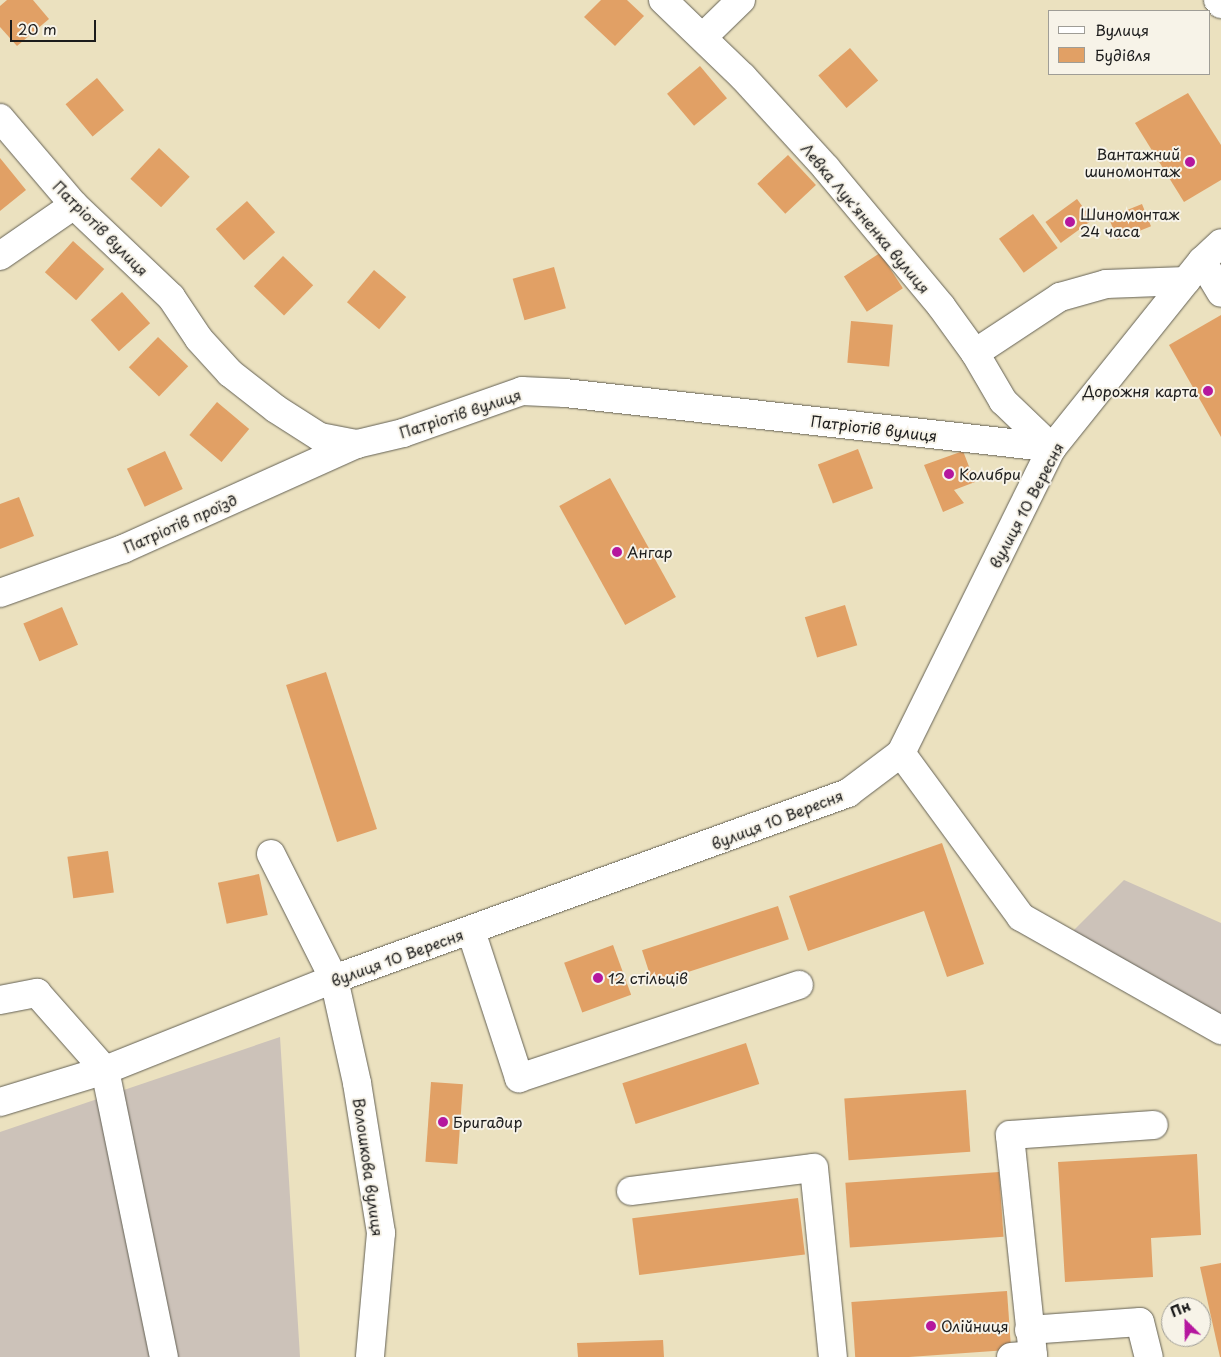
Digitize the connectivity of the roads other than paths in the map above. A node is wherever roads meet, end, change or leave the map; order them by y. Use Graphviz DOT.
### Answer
graph roads {
  1 [pos="663,0"];
  2 [pos="741,0"];
  3 [pos="1218,0"];
  4 [pos="1221,4"];
  5 [pos="703,37"];
  6 [pos="0,118"];
  7 [pos="74,205"];
  8 [pos="0,256"];
  9 [pos="1203,262"];
  10 [pos="1221,293"];
  11 [pos="975,353"];
  12 [pos="357,444"];
  13 [pos="1052,448"];
  14 [pos="0,593"];
  15 [pos="901,753"];
  16 [pos="271,854"];
  17 [pos="470,931"];
  18 [pos="334,979"];
  19 [pos="799,985"];
  20 [pos="0,1000"];
  21 [pos="1221,1030"];
  22 [pos="105,1070"];
  23 [pos="0,1102"];
  24 [pos="1154,1125"];
  25 [pos="631,1191"];
  26 [pos="1029,1330"];
  27 [pos="164,1357"];
  28 [pos="370,1357"];
  29 [pos="833,1357"];
  30 [pos="1011,1357"];
  31 [pos="1149,1357"];
  1 -- 5 [label="main road, Левка Лук'яненка вулиця"];
  2 -- 5 [label="main road"];
  3 -- 4 [label="main road"];
  5 -- 11 [label="main road, Левка Лук'яненка вулиця"];
  6 -- 7 [label="main road, Патріотів вулиця"];
  7 -- 8 [label="main road"];
  7 -- 12 [label="main road, Патріотів вулиця"];
  9 -- 10 [label="main road"];
  9 -- 11 [label="main road"];
  9 -- 13 [label="main road, вулиця 10 Вересня"];
  11 -- 13 [label="main road, Левка Лук'яненка вулиця"];
  12 -- 13 [label="main road, Патріотів вулиця"];
  12 -- 14 [label="main road, Патріотів проїзд"];
  13 -- 15 [label="main road, вулиця 10 Вересня"];
  15 -- 17 [label="main road, вулиця 10 Вересня"];
  15 -- 21 [label="main road"];
  16 -- 18 [label="main road, Волошкова вулиця"];
  17 -- 18 [label="main road, вулиця 10 Вересня"];
  17 -- 19 [label="main road"];
  18 -- 22 [label="main road, вулиця 10 Вересня"];
  18 -- 28 [label="main road, Волошкова вулиця"];
  20 -- 22 [label="main road"];
  22 -- 23 [label="main road, вулиця 10 Вересня"];
  22 -- 27 [label="main road"];
  24 -- 26 [label="main road"];
  25 -- 29 [label="main road"];
  26 -- 30 [label="main road"];
  26 -- 31 [label="main road"];
}
